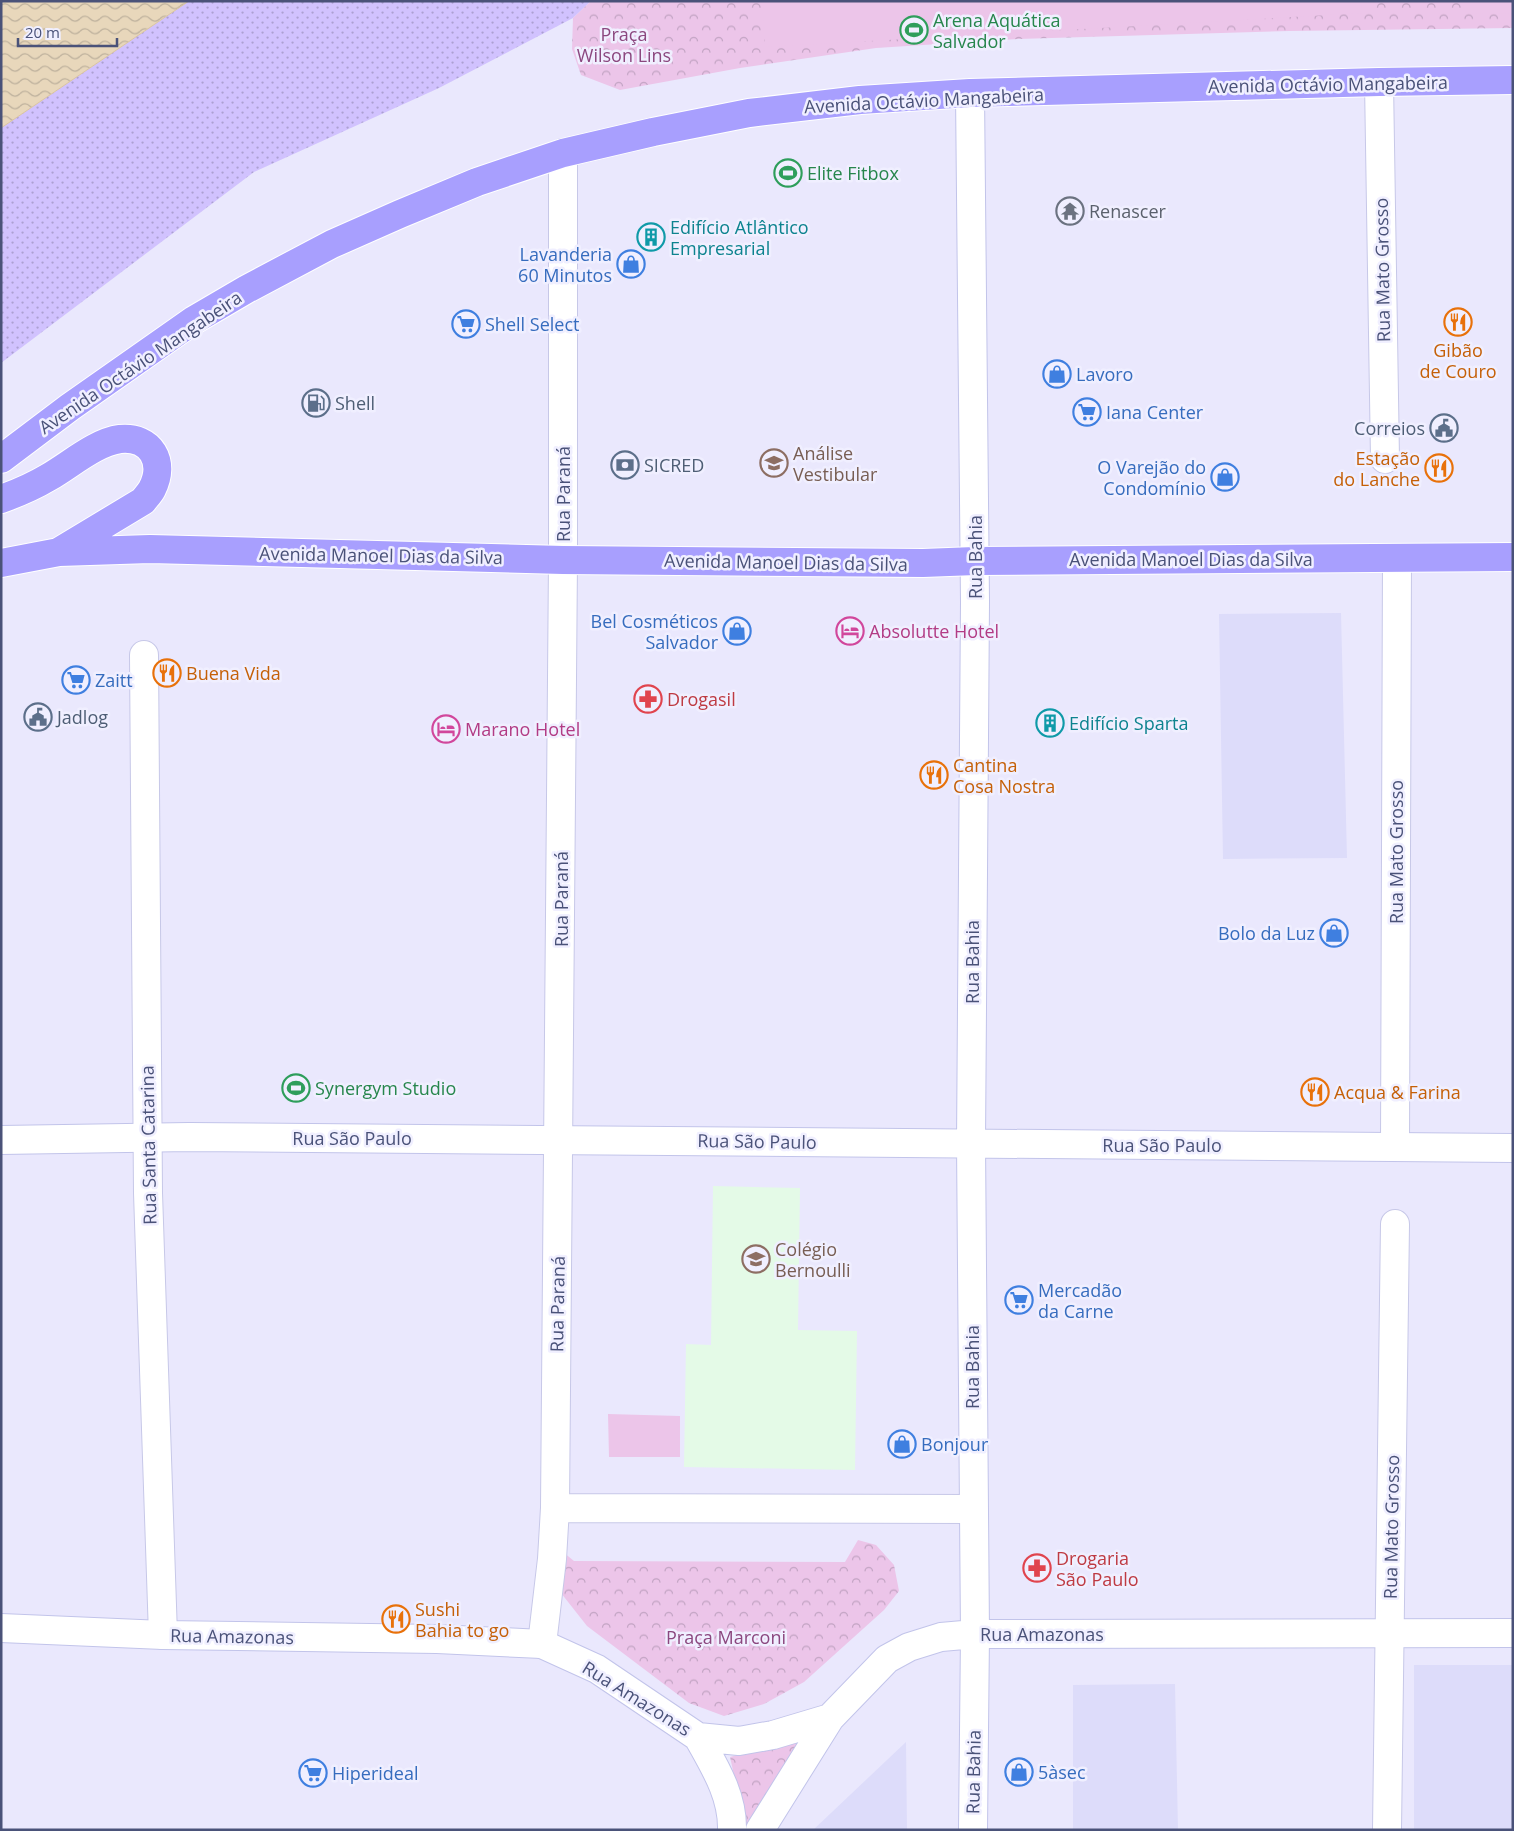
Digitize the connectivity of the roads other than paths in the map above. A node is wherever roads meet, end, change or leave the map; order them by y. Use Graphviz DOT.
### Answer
graph roads {
  1 [pos="1513,80"];
  2 [pos="1379,82"];
  3 [pos="970,94"];
  4 [pos="563,153"];
  5 [pos="1,459"];
  6 [pos="1385,459"];
  7 [pos="1,499"];
  8 [pos="59,552"];
  9 [pos="1513,557"];
  10 [pos="1397,558"];
  11 [pos="563,560"];
  12 [pos="975,561"];
  13 [pos="1,564"];
  14 [pos="144,655"];
  15 [pos="147,1137"];
  16 [pos="559,1139"];
  17 [pos="1,1140"];
  18 [pos="970,1143"];
  19 [pos="1395,1147"];
  20 [pos="1513,1148"];
  21 [pos="1395,1224"];
  22 [pos="555,1508"];
  23 [pos="973,1509"];
  24 [pos="1,1628"];
  25 [pos="1390,1633"];
  26 [pos="1513,1633"];
  27 [pos="975,1634"];
  28 [pos="163,1635"];
  29 [pos="542,1644"];
  30 [pos="830,1718"];
  31 [pos="698,1737"];
  32 [pos="732,1830"];
  33 [pos="760,1830"];
  34 [pos="972,1830"];
  35 [pos="1387,1830"];
  1 -- 2 [label="main road, Avenida Octávio Mangabeira"];
  2 -- 3 [label="main road, Avenida Octávio Mangabeira"];
  2 -- 6 [label="street, Rua Mato Grosso"];
  3 -- 4 [label="main road, Avenida Octávio Mangabeira"];
  3 -- 12 [label="street, Rua Bahia"];
  4 -- 5 [label="main road, Avenida Octávio Mangabeira"];
  4 -- 11 [label="street, Rua Paraná"];
  7 -- 8 [label="main road"];
  8 -- 11 [label="main road, Avenida Manoel Dias da Silva"];
  8 -- 13 [label="main road"];
  9 -- 10 [label="main road, Avenida Manoel Dias da Silva"];
  10 -- 12 [label="main road, Avenida Manoel Dias da Silva"];
  10 -- 19 [label="street, Rua Mato Grosso"];
  11 -- 12 [label="main road, Avenida Manoel Dias da Silva"];
  11 -- 16 [label="street, Rua Paraná"];
  12 -- 18 [label="street, Rua Bahia"];
  14 -- 15 [label="street, Rua Santa Catarina"];
  15 -- 16 [label="street, Rua São Paulo"];
  15 -- 17 [label="street, Rua São Paulo"];
  15 -- 28 [label="street, Rua Santa Catarina"];
  16 -- 18 [label="street, Rua São Paulo"];
  16 -- 22 [label="street, Rua Paraná"];
  18 -- 19 [label="street, Rua São Paulo"];
  18 -- 23 [label="street, Rua Bahia"];
  19 -- 20 [label="street, Rua São Paulo"];
  21 -- 25 [label="street, Rua Mato Grosso"];
  22 -- 23 [label="street"];
  22 -- 29 [label="street, Rua Paraná"];
  23 -- 27 [label="street, Rua Bahia"];
  24 -- 28 [label="street, Rua Amazonas"];
  25 -- 26 [label="street, Rua Amazonas"];
  25 -- 27 [label="street, Rua Amazonas"];
  25 -- 35 [label="street, Rua Mato Grosso"];
  27 -- 30 [label="street, Rua Amazonas"];
  27 -- 34 [label="street, Rua Bahia"];
  28 -- 29 [label="street, Rua Amazonas"];
  29 -- 31 [label="street, Rua Amazonas"];
  30 -- 31 [label="street, Rua Amazonas"];
  30 -- 33 [label="street"];
  31 -- 32 [label="street"];
}
